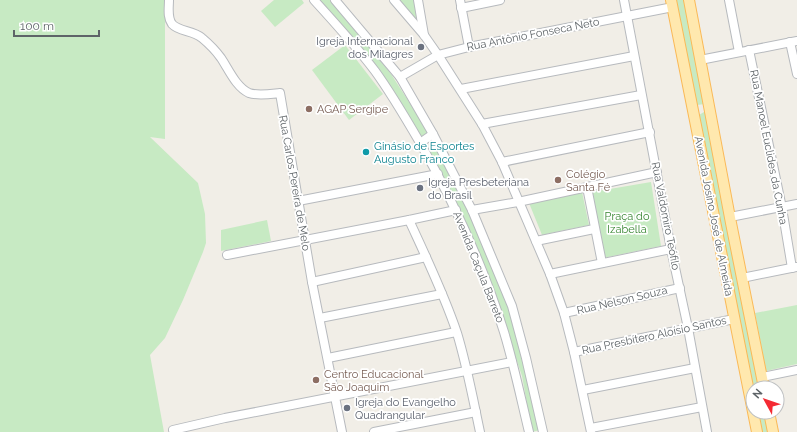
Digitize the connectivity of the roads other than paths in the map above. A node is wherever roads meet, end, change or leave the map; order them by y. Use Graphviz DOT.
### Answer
graph roads {
  1 [pos="169,0"];
  2 [pos="314,0"];
  3 [pos="335,0"];
  4 [pos="394,0"];
  5 [pos="418,0"];
  6 [pos="500,0"];
  7 [pos="624,0"];
  8 [pos="689,0"];
  9 [pos="729,0"];
  10 [pos="460,4"];
  11 [pos="672,4"];
  12 [pos="626,16"];
  13 [pos="424,35"];
  14 [pos="794,42"];
  15 [pos="469,47"];
  16 [pos="749,50"];
  17 [pos="739,52"];
  18 [pos="438,54"];
  19 [pos="634,56"];
  20 [pos="700,60"];
  21 [pos="797,74"];
  22 [pos="400,77"];
  23 [pos="461,89"];
  24 [pos="642,95"];
  25 [pos="709,107"];
  26 [pos="692,110"];
  27 [pos="482,124"];
  28 [pos="650,132"];
  29 [pos="433,134"];
  30 [pos="420,143"];
  31 [pos="502,162"];
  32 [pos="657,172"];
  33 [pos="438,174"];
  34 [pos="586,187"];
  35 [pos="298,201"];
  36 [pos="518,202"];
  37 [pos="797,204"];
  38 [pos="782,208"];
  39 [pos="456,210"];
  40 [pos="472,210"];
  41 [pos="730,217"];
  42 [pos="409,220"];
  43 [pos="594,229"];
  44 [pos="305,241"];
  45 [pos="536,241"];
  46 [pos="671,249"];
  47 [pos="228,255"];
  48 [pos="426,257"];
  49 [pos="602,263"];
  50 [pos="795,267"];
  51 [pos="550,274"];
  52 [pos="742,278"];
  53 [pos="312,282"];
  54 [pos="680,288"];
  55 [pos="442,294"];
  56 [pos="564,313"];
  57 [pos="320,318"];
  58 [pos="734,319"];
  59 [pos="688,328"];
  60 [pos="456,332"];
  61 [pos="574,352"];
  62 [pos="328,358"];
  63 [pos="512,362"];
  64 [pos="695,368"];
  65 [pos="797,370"];
  66 [pos="467,371"];
  67 [pos="762,377"];
  68 [pos="763,380"];
  69 [pos="583,390"];
  70 [pos="335,397"];
  71 [pos="702,407"];
  72 [pos="476,412"];
  73 [pos="771,420"];
  74 [pos="172,430"];
  75 [pos="591,430"];
  76 [pos="342,432"];
  77 [pos="374,432"];
  78 [pos="480,432"];
  79 [pos="529,432"];
  80 [pos="543,432"];
  81 [pos="707,432"];
  82 [pos="757,432"];
  83 [pos="773,432"];
  1 -- 35 [label="street, Rua Carlos Pereira de Melo"];
  2 -- 30 [label="street, Avenida Caçula Barreto"];
  3 -- 22 [label="street, Avenida Caçula Barreto"];
  4 -- 13 [label="street"];
  5 -- 13 [label="street"];
  6 -- 10 [label="street"];
  7 -- 12 [label="street, Rua Valdomiro Teófilo"];
  8 -- 20 [label="main road, Avenida Josino José de Almeida"];
  9 -- 17 [label="street"];
  10 -- 15 [label="street"];
  11 -- 12 [label="street, Rua Antônio Fonseca Neto"];
  11 -- 26 [label="main road, Avenida Josino José de Almeida"];
  12 -- 15 [label="street, Rua Antônio Fonseca Neto"];
  12 -- 19 [label="street, Rua Valdomiro Teófilo"];
  13 -- 18 [label="street"];
  14 -- 16 [label="street"];
  14 -- 21 [label="street"];
  15 -- 18 [label="street, Rua Antônio Fonseca Neto"];
  16 -- 17 [label="street"];
  16 -- 38 [label="street, Rua Manoel Euclides da Cunha"];
  17 -- 20 [label="street"];
  18 -- 22 [label="street, Rua Antônio Fonseca Neto"];
  18 -- 23 [label="street"];
  19 -- 23 [label="street"];
  19 -- 24 [label="street, Rua Valdomiro Teófilo"];
  20 -- 25 [label="main road, Avenida Josino José de Almeida"];
  22 -- 29 [label="street, Avenida Caçula Barreto"];
  23 -- 27 [label="street"];
  24 -- 27 [label="street"];
  24 -- 28 [label="street, Rua Valdomiro Teófilo"];
  25 -- 26 [label="main road"];
  25 -- 41 [label="main road, Avenida Josino José de Almeida"];
  26 -- 58 [label="main road, Avenida Josino José de Almeida"];
  27 -- 31 [label="street"];
  28 -- 31 [label="street"];
  28 -- 32 [label="street, Rua Valdomiro Teófilo"];
  29 -- 30 [label="street"];
  29 -- 40 [label="street, Avenida Caçula Barreto"];
  30 -- 33 [label="street, Avenida Caçula Barreto"];
  31 -- 36 [label="street"];
  32 -- 34 [label="street"];
  32 -- 46 [label="street, Rua Valdomiro Teófilo"];
  33 -- 35 [label="street"];
  33 -- 39 [label="street, Avenida Caçula Barreto"];
  34 -- 36 [label="street"];
  34 -- 43 [label="street"];
  35 -- 44 [label="street, Rua Carlos Pereira de Melo"];
  36 -- 40 [label="street"];
  36 -- 45 [label="street"];
  37 -- 38 [label="street"];
  38 -- 41 [label="street"];
  38 -- 50 [label="street, Rua Manoel Euclides da Cunha"];
  39 -- 42 [label="street"];
  39 -- 63 [label="street, Avenida Caçula Barreto"];
  40 -- 80 [label="street, Avenida Caçula Barreto"];
  41 -- 52 [label="main road, Avenida Josino José de Almeida"];
  42 -- 44 [label="street"];
  42 -- 48 [label="street"];
  43 -- 45 [label="street"];
  43 -- 49 [label="street"];
  44 -- 47 [label="street"];
  44 -- 53 [label="street, Rua Carlos Pereira de Melo"];
  45 -- 51 [label="street"];
  46 -- 49 [label="street"];
  46 -- 54 [label="street, Rua Valdomiro Teófilo"];
  48 -- 53 [label="street"];
  48 -- 55 [label="street"];
  49 -- 51 [label="street"];
  50 -- 52 [label="street"];
  51 -- 56 [label="street"];
  52 -- 67 [label="main road, Avenida Josino José de Almeida"];
  53 -- 57 [label="street, Rua Carlos Pereira de Melo"];
  54 -- 56 [label="street, Rua Nelson Souza"];
  54 -- 59 [label="street, Rua Valdomiro Teófilo"];
  55 -- 57 [label="street"];
  55 -- 60 [label="street"];
  56 -- 61 [label="street"];
  57 -- 62 [label="street, Rua Carlos Pereira de Melo"];
  58 -- 59 [label="street, Rua Presbítero Aloísio Santos"];
  58 -- 82 [label="main road, Avenida Josino José de Almeida"];
  59 -- 61 [label="street, Rua Presbítero Aloísio Santos"];
  59 -- 64 [label="street, Rua Valdomiro Teófilo"];
  60 -- 62 [label="street"];
  60 -- 66 [label="street"];
  61 -- 69 [label="street"];
  62 -- 70 [label="street, Rua Carlos Pereira de Melo"];
  63 -- 66 [label="street"];
  63 -- 79 [label="street, Avenida Caçula Barreto"];
  64 -- 69 [label="street"];
  64 -- 71 [label="street, Rua Valdomiro Teófilo"];
  65 -- 67 [label="street"];
  66 -- 70 [label="street"];
  66 -- 72 [label="street"];
  67 -- 68 [label="main road, Avenida Josino José de Almeida"];
  69 -- 75 [label="street"];
  70 -- 74 [label="street"];
  70 -- 76 [label="street, Rua Carlos Pereira de Melo"];
  71 -- 75 [label="street"];
  71 -- 81 [label="street, Rua Valdomiro Teófilo"];
  72 -- 77 [label="street"];
  72 -- 78 [label="street"];
  73 -- 83 [label="main road"];
}
